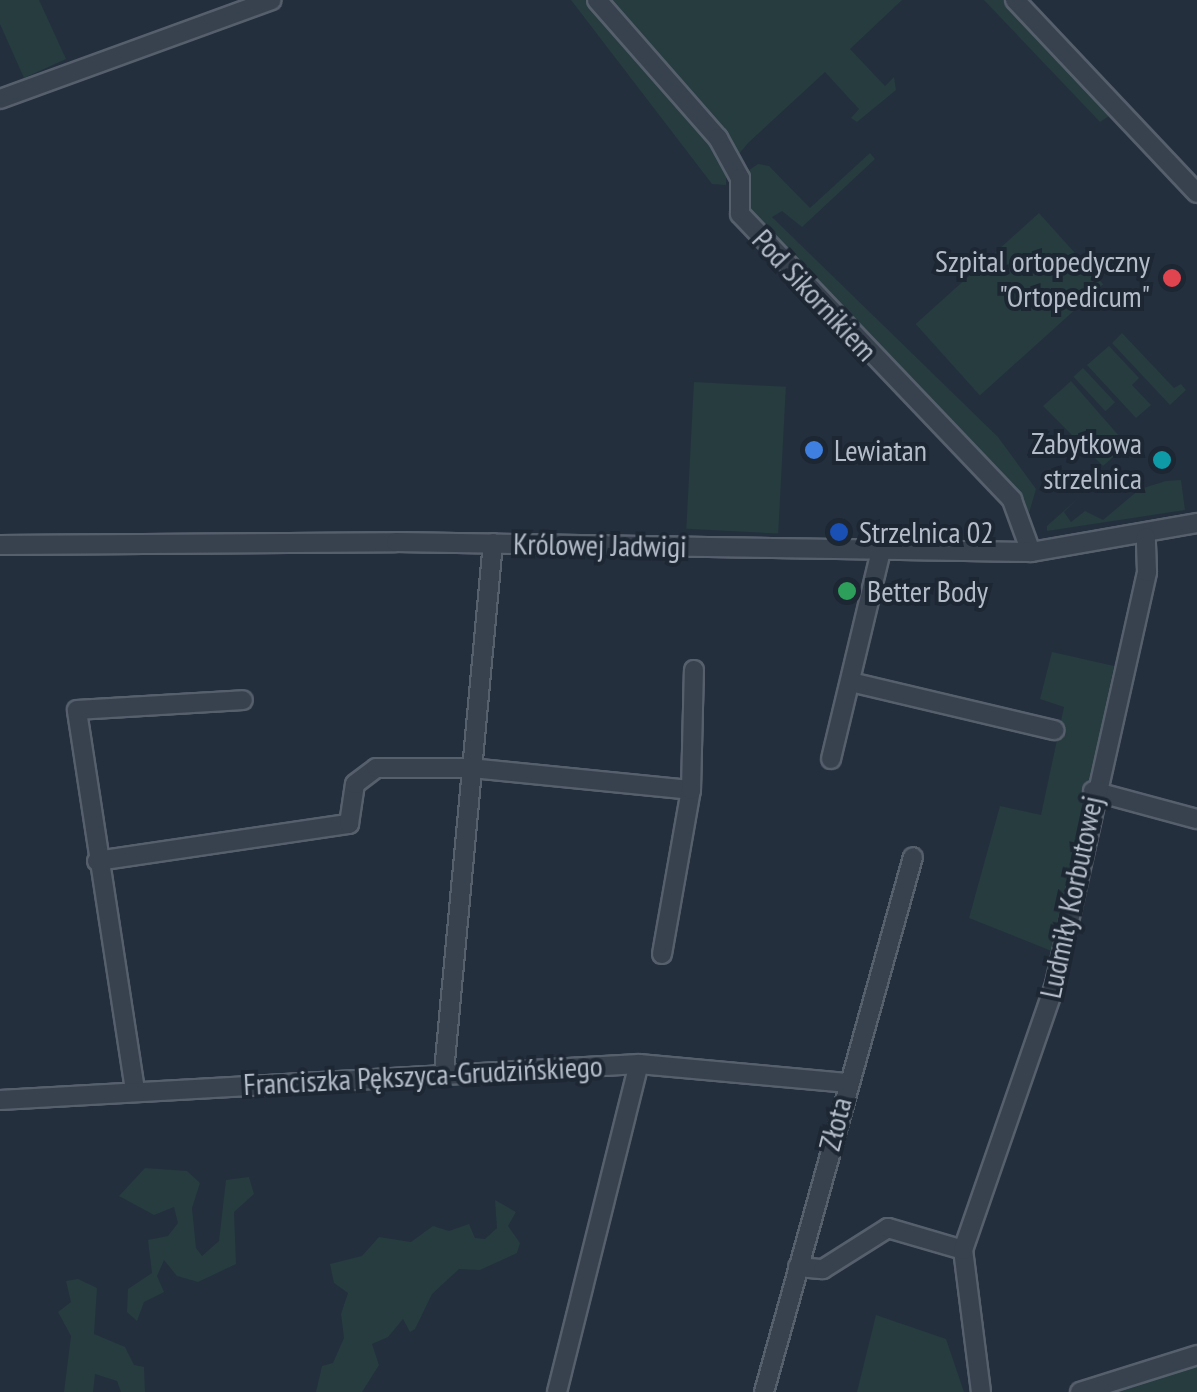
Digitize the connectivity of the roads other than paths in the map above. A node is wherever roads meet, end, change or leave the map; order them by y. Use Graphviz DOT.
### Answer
graph roads {
  1 [pos="272,0"];
  2 [pos="597,0"];
  3 [pos="1015,0"];
  4 [pos="0,99"];
  5 [pos="1197,193"];
  6 [pos="1197,523"];
  7 [pos="1146,537"];
  8 [pos="493,543"];
  9 [pos="0,546"];
  10 [pos="882,550"];
  11 [pos="1031,552"];
  12 [pos="694,670"];
  13 [pos="850,682"];
  14 [pos="243,700"];
  15 [pos="1054,730"];
  16 [pos="831,759"];
  17 [pos="471,768"];
  18 [pos="691,790"];
  19 [pos="1093,790"];
  20 [pos="1197,819"];
  21 [pos="913,857"];
  22 [pos="97,861"];
  23 [pos="662,954"];
  24 [pos="640,1064"];
  25 [pos="444,1072"];
  26 [pos="846,1082"];
  27 [pos="135,1090"];
  28 [pos="0,1100"];
  29 [pos="963,1250"];
  30 [pos="798,1267"];
  31 [pos="1197,1355"];
  32 [pos="556,1392"];
  33 [pos="764,1392"];
  34 [pos="980,1392"];
  35 [pos="1080,1392"];
  1 -- 4 [label="street"];
  2 -- 11 [label="street, Pod Sikornikiem"];
  3 -- 5 [label="street"];
  6 -- 7 [label="street, Królowej Jadwigi"];
  7 -- 11 [label="street, Królowej Jadwigi"];
  7 -- 19 [label="street, Ludmiły Korbutowej"];
  8 -- 9 [label="street, Królowej Jadwigi"];
  8 -- 10 [label="street, Królowej Jadwigi"];
  8 -- 17 [label="street"];
  10 -- 11 [label="street, Królowej Jadwigi"];
  10 -- 13 [label="street"];
  12 -- 18 [label="street"];
  13 -- 15 [label="street"];
  13 -- 16 [label="street"];
  14 -- 22 [label="street"];
  17 -- 18 [label="street"];
  17 -- 22 [label="street"];
  17 -- 25 [label="street"];
  18 -- 23 [label="street"];
  19 -- 20 [label="street"];
  19 -- 29 [label="street, Ludmiły Korbutowej"];
  21 -- 26 [label="street, Złota"];
  22 -- 27 [label="street"];
  24 -- 25 [label="street, Franciszka Pększyca-Grudzińskiego"];
  24 -- 26 [label="street, Franciszka Pększyca-Grudzińskiego"];
  24 -- 32 [label="street"];
  25 -- 27 [label="street, Franciszka Pększyca-Grudzińskiego"];
  26 -- 30 [label="street, Złota"];
  27 -- 28 [label="street, Franciszka Pększyca-Grudzińskiego"];
  29 -- 30 [label="street"];
  29 -- 34 [label="street, Ludmiły Korbutowej"];
  30 -- 33 [label="street, Złota"];
  31 -- 35 [label="street"];
}
